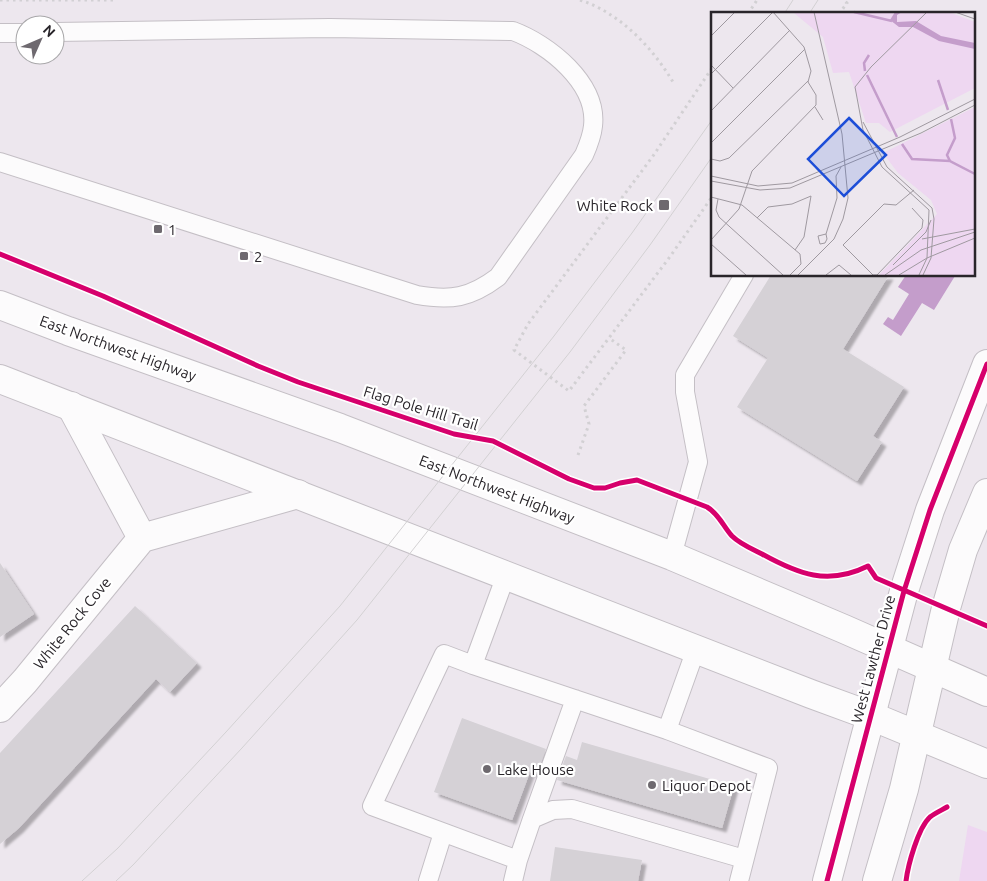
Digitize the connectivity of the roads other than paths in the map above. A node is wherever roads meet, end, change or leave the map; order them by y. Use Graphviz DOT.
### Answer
graph roads {
  1 [pos="65,32"];
  2 [pos="0,33"];
  3 [pos="15,33"];
  4 [pos="0,162"];
  5 [pos="743,276"];
  6 [pos="0,305"];
  7 [pos="987,364"];
  8 [pos="0,379"];
  9 [pos="71,406"];
  10 [pos="987,493"];
  11 [pos="298,494"];
  12 [pos="142,538"];
  13 [pos="672,556"];
  14 [pos="506,575"];
  15 [pos="889,648"];
  16 [pos="696,649"];
  17 [pos="473,665"];
  18 [pos="933,669"];
  19 [pos="987,692"];
  20 [pos="575,700"];
  21 [pos="0,708"];
  22 [pos="871,716"];
  23 [pos="667,730"];
  24 [pos="917,736"];
  25 [pos="987,764"];
  26 [pos="532,819"];
  27 [pos="443,833"];
  28 [pos="518,860"];
  29 [pos="744,860"];
  30 [pos="428,881"];
  31 [pos="513,881"];
  32 [pos="739,881"];
  33 [pos="827,881"];
  34 [pos="876,881"];
  1 -- 4 [label="lane"];
  2 -- 3 [label="lane"];
  5 -- 13 [label="lane"];
  6 -- 13 [label="main road, East Northwest Highway"];
  7 -- 15 [label="main road, West Lawther Drive"];
  8 -- 9 [label="main road"];
  9 -- 11 [label="main road"];
  9 -- 12 [label="main road"];
  10 -- 18 [label="main road"];
  11 -- 12 [label="main road"];
  11 -- 14 [label="main road"];
  12 -- 21 [label="main road, White Rock Cove"];
  13 -- 15 [label="main road, East Northwest Highway"];
  14 -- 16 [label="main road"];
  14 -- 17 [label="lane"];
  15 -- 18 [label="main road, East Northwest Highway"];
  15 -- 22 [label="main road, West Lawther Drive"];
  16 -- 22 [label="main road"];
  16 -- 23 [label="lane"];
  17 -- 20 [label="lane"];
  17 -- 27 [label="lane"];
  18 -- 19 [label="main road, East Northwest Highway"];
  18 -- 24 [label="main road"];
  20 -- 23 [label="lane"];
  20 -- 26 [label="lane"];
  22 -- 24 [label="main road"];
  22 -- 33 [label="main road, West Lawther Drive"];
  23 -- 29 [label="lane"];
  24 -- 25 [label="main road"];
  24 -- 34 [label="main road"];
  26 -- 28 [label="lane"];
  26 -- 29 [label="lane"];
  27 -- 28 [label="lane"];
  27 -- 30 [label="lane"];
  28 -- 31 [label="lane"];
  29 -- 32 [label="lane"];
}
